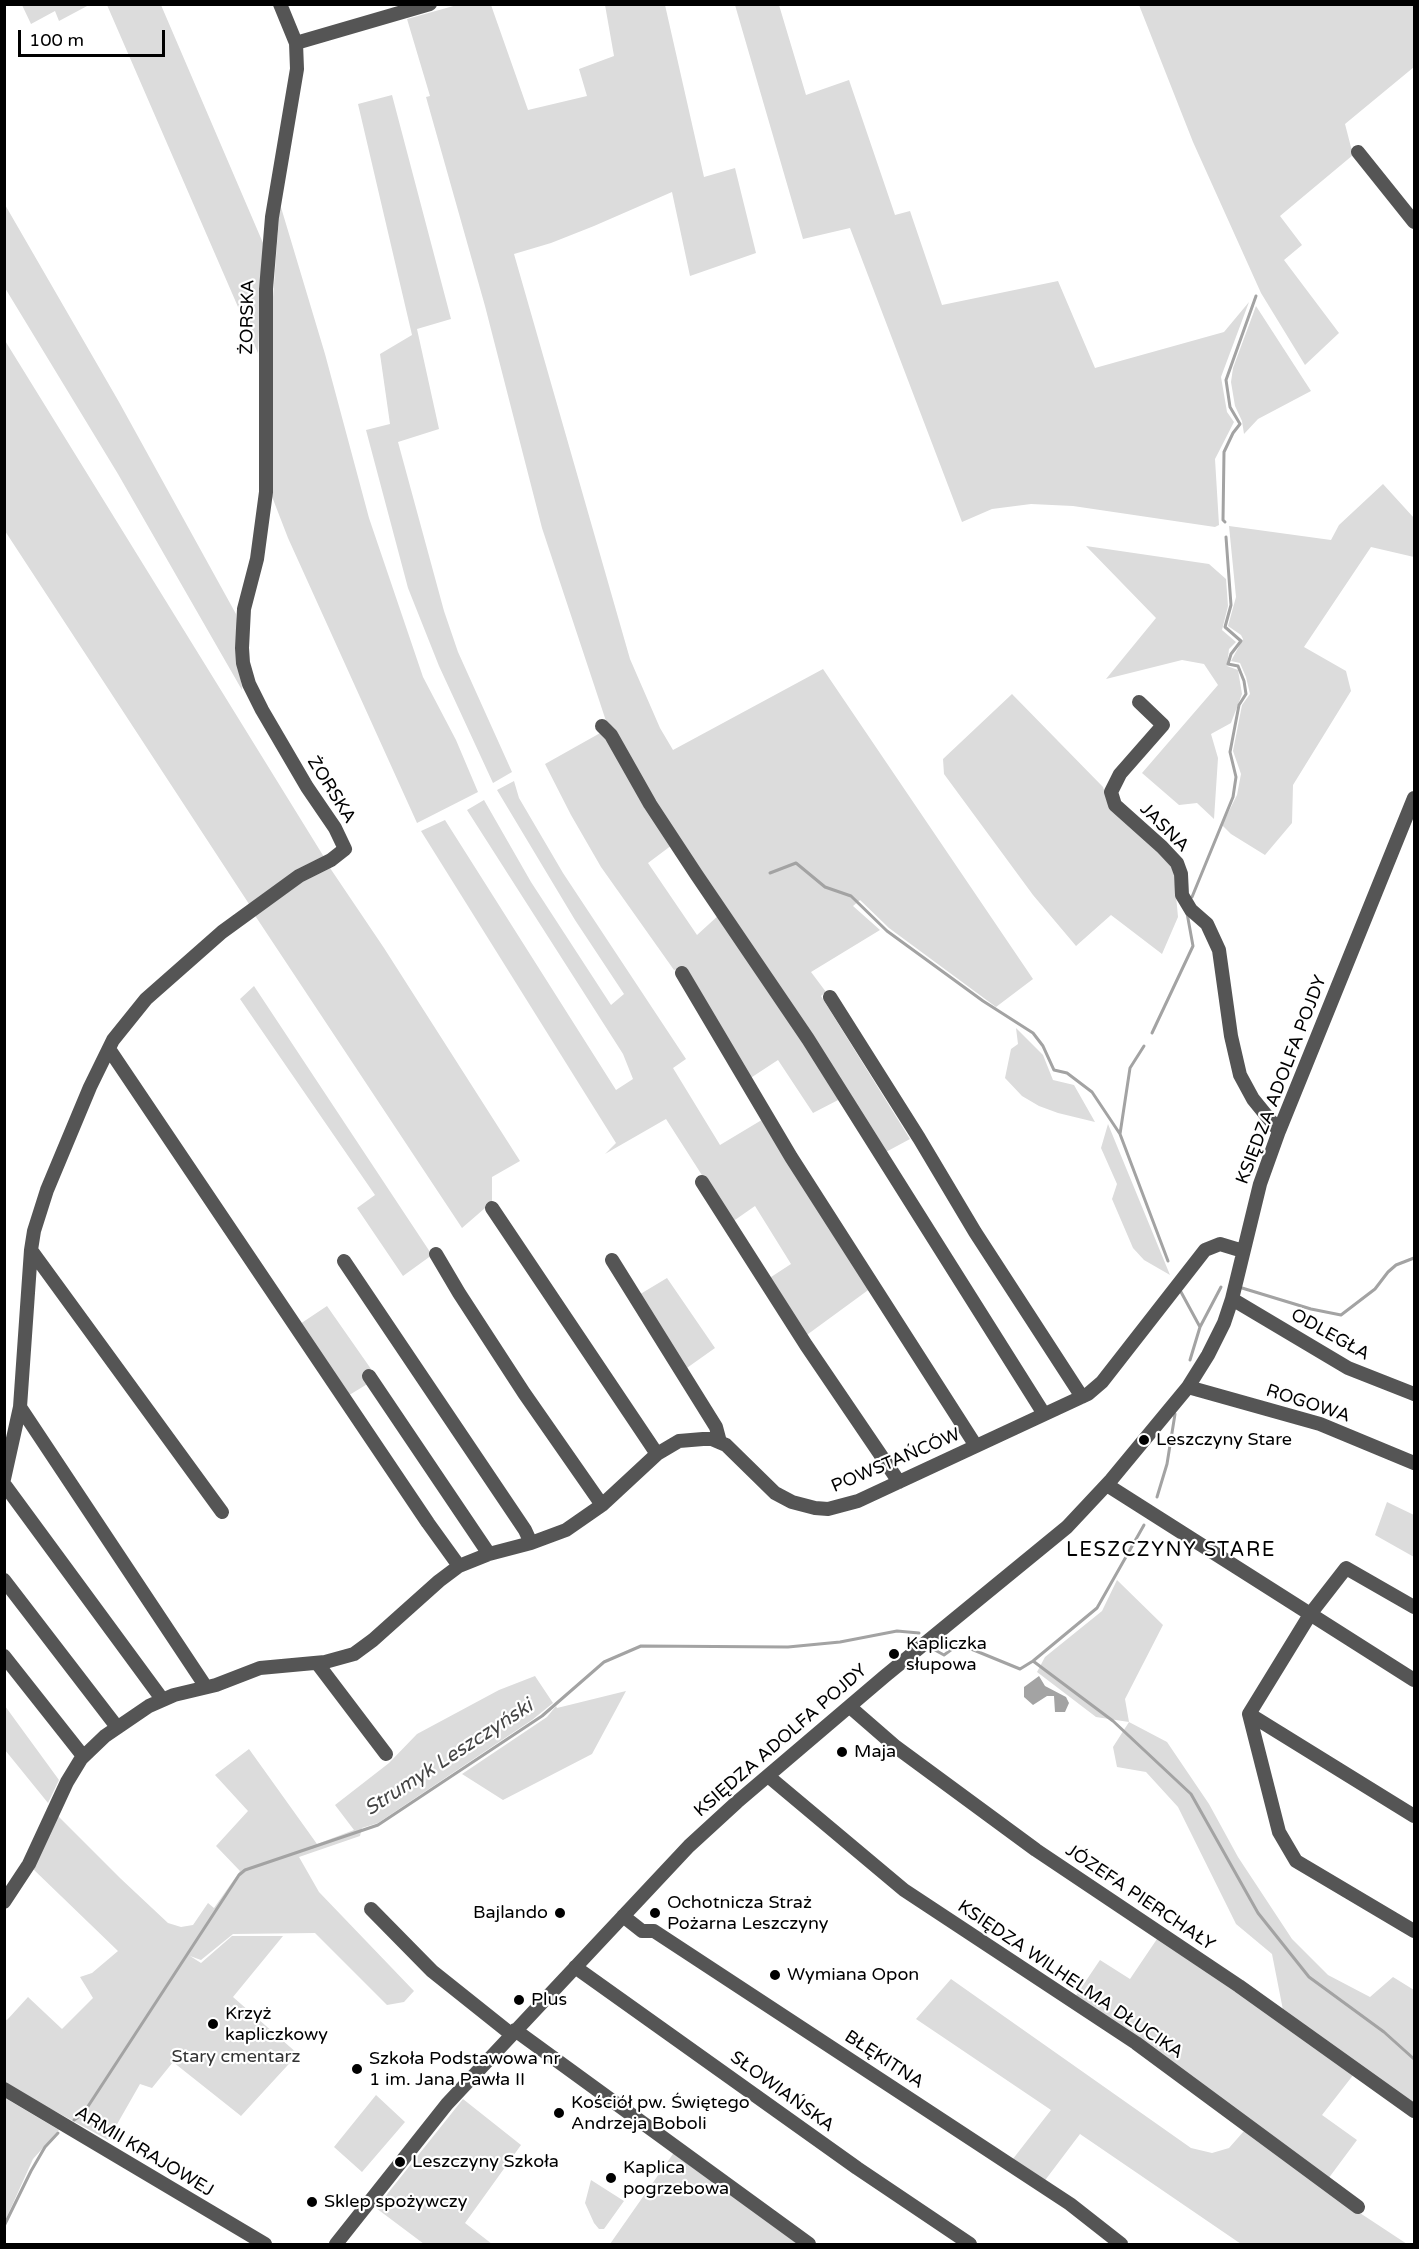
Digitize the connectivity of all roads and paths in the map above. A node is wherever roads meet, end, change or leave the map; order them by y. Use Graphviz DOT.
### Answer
graph roads {
  1 [pos="280,4"];
  2 [pos="430,4"];
  3 [pos="296,43"];
  4 [pos="1358,152"];
  5 [pos="1414,222"];
  6 [pos="1139,702"];
  7 [pos="602,726"];
  8 [pos="1414,798"];
  9 [pos="682,973"];
  10 [pos="830,997"];
  11 [pos="109,1048"];
  12 [pos="1279,1131"];
  13 [pos="702,1182"];
  14 [pos="492,1208"];
  15 [pos="31,1250"];
  16 [pos="1243,1251"];
  17 [pos="436,1254"];
  18 [pos="612,1260"];
  19 [pos="344,1261"];
  20 [pos="1232,1299"];
  21 [pos="369,1376"];
  22 [pos="1188,1387"];
  23 [pos="1414,1394"];
  24 [pos="1082,1397"];
  25 [pos="20,1407"];
  26 [pos="1044,1414"];
  27 [pos="720,1442"];
  28 [pos="976,1446"];
  29 [pos="657,1454"];
  30 [pos="1414,1463"];
  31 [pos="4,1479"];
  32 [pos="899,1482"];
  33 [pos="4,1484"];
  34 [pos="1107,1485"];
  35 [pos="602,1505"];
  36 [pos="222,1512"];
  37 [pos="531,1543"];
  38 [pos="489,1554"];
  39 [pos="459,1566"];
  40 [pos="4,1580"];
  41 [pos="1414,1607"];
  42 [pos="1311,1613"];
  43 [pos="4,1656"];
  44 [pos="317,1663"];
  45 [pos="1414,1680"];
  46 [pos="206,1687"];
  47 [pos="162,1699"];
  48 [pos="850,1707"];
  49 [pos="1248,1714"];
  50 [pos="117,1727"];
  51 [pos="386,1754"];
  52 [pos="83,1756"];
  53 [pos="768,1776"];
  54 [pos="1414,1816"];
  55 [pos="4,1902"];
  56 [pos="371,1909"];
  57 [pos="623,1916"];
  58 [pos="1414,1931"];
  59 [pos="575,1966"];
  60 [pos="513,2032"];
  61 [pos="4,2089"];
  62 [pos="1414,2111"];
  63 [pos="1358,2207"];
  64 [pos="265,2244"];
  65 [pos="336,2244"];
  66 [pos="809,2244"];
  67 [pos="970,2244"];
  68 [pos="1121,2244"];
  1 -- 3 [label="street"];
  2 -- 3 [label="street"];
  3 -- 11 [label="street, ŻORSKA"];
  4 -- 5 [label="street"];
  6 -- 12 [label="street, JASNA"];
  7 -- 26 [label="street"];
  8 -- 12 [label="street, KSIĘDZA ADOLFA POJDY"];
  9 -- 28 [label="street"];
  10 -- 24 [label="street"];
  11 -- 15 [label="street, ŻORSKA"];
  11 -- 39 [label="street"];
  12 -- 16 [label="street, KSIĘDZA ADOLFA POJDY"];
  13 -- 32 [label="street"];
  14 -- 29 [label="street"];
  15 -- 25 [label="street, ŻORSKA"];
  15 -- 36 [label="street"];
  16 -- 20 [label="street, KSIĘDZA ADOLFA POJDY"];
  16 -- 24 [label="street, POWSTAŃCÓW"];
  17 -- 35 [label="street"];
  18 -- 27 [label="street"];
  19 -- 37 [label="street"];
  20 -- 22 [label="street, KSIĘDZA ADOLFA POJDY"];
  20 -- 23 [label="street, ODLEGŁA"];
  21 -- 38 [label="street"];
  22 -- 30 [label="street, ROGOWA"];
  22 -- 34 [label="street, KSIĘDZA ADOLFA POJDY"];
  24 -- 26 [label="street, POWSTAŃCÓW"];
  25 -- 31 [label="street, ŻORSKA"];
  25 -- 46 [label="street"];
  26 -- 28 [label="street, POWSTAŃCÓW"];
  27 -- 29 [label="street"];
  27 -- 32 [label="street, POWSTAŃCÓW"];
  28 -- 32 [label="street, POWSTAŃCÓW"];
  29 -- 35 [label="street"];
  33 -- 47 [label="street"];
  34 -- 42 [label="street"];
  34 -- 48 [label="street, KSIĘDZA ADOLFA POJDY"];
  35 -- 37 [label="street"];
  37 -- 38 [label="street"];
  38 -- 39 [label="street"];
  39 -- 44 [label="street"];
  40 -- 50 [label="street"];
  41 -- 42 [label="street"];
  42 -- 45 [label="street"];
  42 -- 49 [label="street"];
  43 -- 52 [label="street"];
  44 -- 46 [label="street"];
  44 -- 51 [label="street"];
  46 -- 47 [label="street"];
  47 -- 50 [label="street"];
  48 -- 53 [label="street, KSIĘDZA ADOLFA POJDY"];
  48 -- 62 [label="street, JÓZEFA PIERCHAŁY"];
  49 -- 54 [label="street"];
  49 -- 58 [label="street"];
  50 -- 52 [label="street"];
  52 -- 55 [label="street"];
  53 -- 57 [label="street, KSIĘDZA ADOLFA POJDY"];
  53 -- 63 [label="street, KSIĘDZA WILHELMA DŁUCIKA"];
  56 -- 60 [label="street"];
  57 -- 59 [label="street, KSIĘDZA ADOLFA POJDY"];
  57 -- 68 [label="street, BŁĘKITNA"];
  59 -- 60 [label="street, KSIĘDZA ADOLFA POJDY"];
  59 -- 67 [label="street, SŁOWIAŃSKA"];
  60 -- 65 [label="street, KSIĘDZA ADOLFA POJDY"];
  60 -- 66 [label="street"];
  61 -- 64 [label="street, ARMII KRAJOWEJ"];
}
